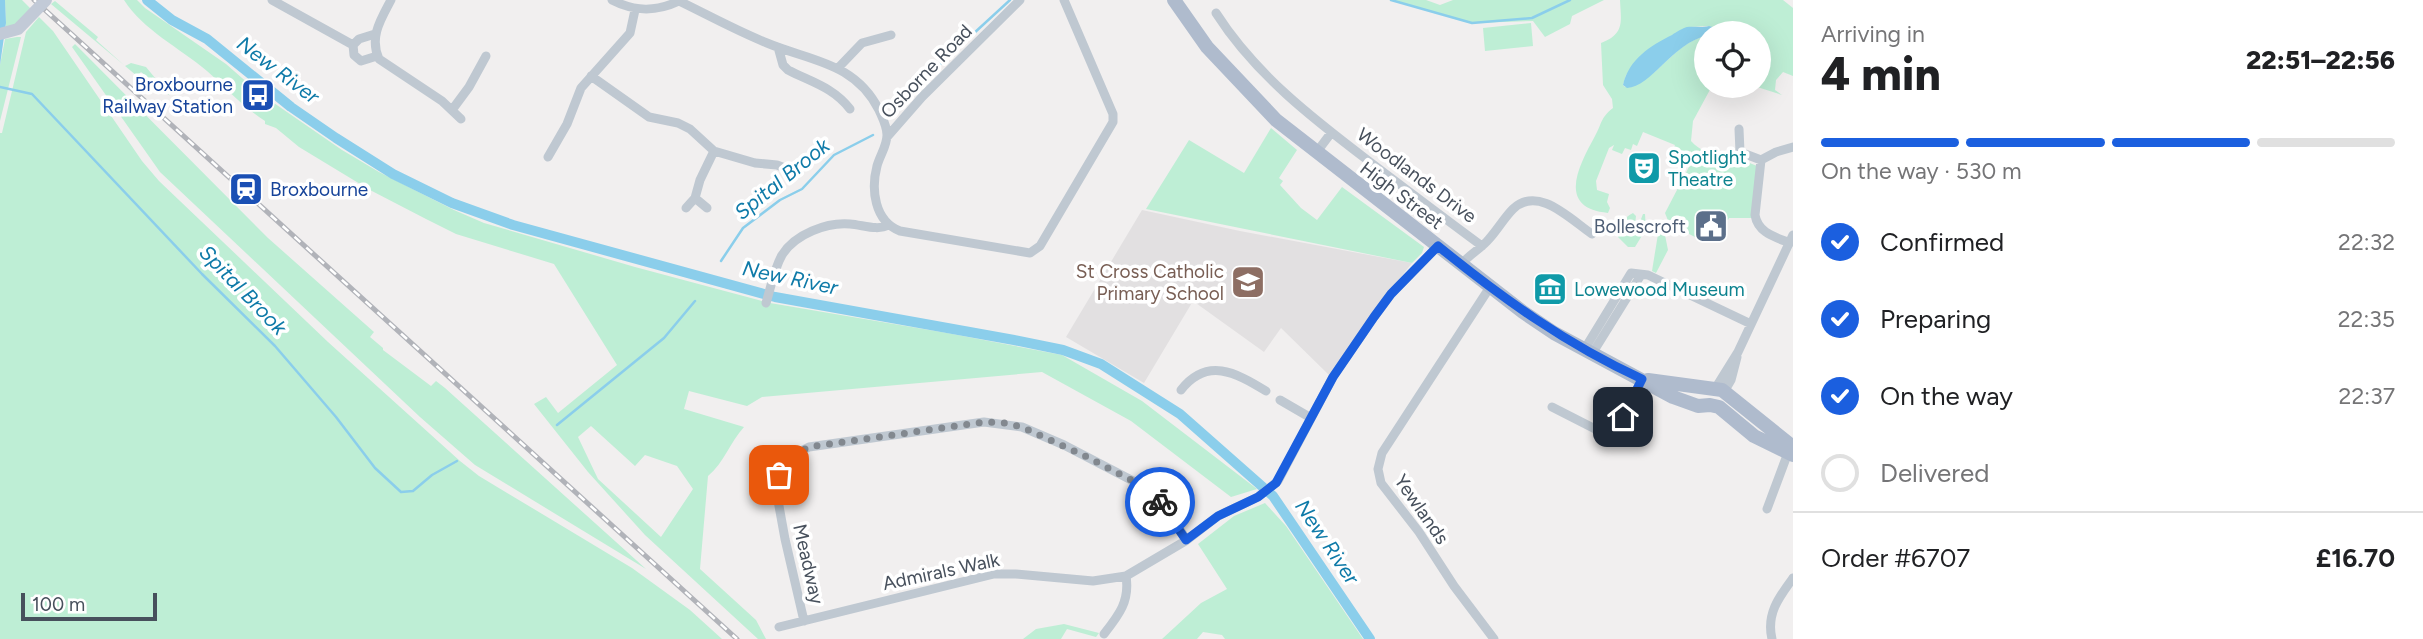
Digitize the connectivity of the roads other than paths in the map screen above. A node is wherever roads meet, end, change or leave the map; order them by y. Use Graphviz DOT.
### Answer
graph roads {
  1 [pos="46,0"];
  2 [pos="272,0"];
  3 [pos="391,0"];
  4 [pos="612,0"];
  5 [pos="1020,0"];
  6 [pos="1064,0"];
  7 [pos="1174,0"];
  8 [pos="680,1"];
  9 [pos="635,10"];
  10 [pos="1216,13"];
  11 [pos="0,34"];
  12 [pos="375,34"];
  13 [pos="891,35"];
  14 [pos="353,45"];
  15 [pos="778,47"];
  16 [pos="377,55"];
  17 [pos="486,56"];
  18 [pos="839,67"];
  19 [pos="591,76"];
  20 [pos="850,109"];
  21 [pos="452,110"];
  22 [pos="461,119"];
  23 [pos="1739,129"];
  24 [pos="1331,133"];
  25 [pos="887,137"];
  26 [pos="1793,147"];
  27 [pos="714,151"];
  28 [pos="1316,153"];
  29 [pos="548,157"];
  30 [pos="1760,160"];
  31 [pos="793,171"];
  32 [pos="695,198"];
  33 [pos="686,208"];
  34 [pos="707,208"];
  35 [pos="888,225"];
  36 [pos="1592,234"];
  37 [pos="1791,239"];
  38 [pos="1438,246"];
  39 [pos="1482,246"];
  40 [pos="1461,265"];
  41 [pos="1490,287"];
  42 [pos="766,303"];
  43 [pos="1752,324"];
  44 [pos="1588,352"];
  45 [pos="1642,379"];
  46 [pos="1181,390"];
  47 [pos="1266,391"];
  48 [pos="1718,396"];
  49 [pos="1280,400"];
  50 [pos="1552,407"];
  51 [pos="1311,418"];
  52 [pos="1791,450"];
  53 [pos="1767,509"];
  54 [pos="1186,540"];
  55 [pos="1126,576"];
  56 [pos="1793,578"];
  57 [pos="804,621"];
  58 [pos="779,627"];
  59 [pos="1104,634"];
  60 [pos="1493,639"];
  61 [pos="1772,639"];
  1 -- 11 [label="main road, bridge"];
  2 -- 14 [label="street"];
  3 -- 12 [label="street"];
  4 -- 9 [label="street"];
  5 -- 25 [label="street, Osborne Road"];
  6 -- 35 [label="street"];
  7 -- 28 [label="main road, High Street"];
  8 -- 9 [label="street"];
  8 -- 15 [label="street"];
  9 -- 19 [label="street"];
  10 -- 24 [label="street, Woodlands Drive"];
  12 -- 14 [label="street"];
  12 -- 16 [label="street"];
  13 -- 18 [label="street"];
  14 -- 16 [label="street"];
  15 -- 18 [label="street"];
  15 -- 20 [label="street"];
  16 -- 21 [label="street"];
  17 -- 21 [label="street"];
  18 -- 25 [label="street"];
  19 -- 27 [label="street"];
  19 -- 29 [label="street"];
  21 -- 22 [label="street"];
  23 -- 30 [label="street"];
  24 -- 28 [label="street, Woodlands Drive"];
  24 -- 39 [label="street, Woodlands Drive"];
  25 -- 35 [label="street"];
  26 -- 30 [label="street"];
  27 -- 31 [label="street"];
  27 -- 32 [label="street"];
  28 -- 38 [label="main road, High Street"];
  30 -- 37 [label="street"];
  32 -- 33 [label="street"];
  32 -- 34 [label="street"];
  35 -- 42 [label="street"];
  36 -- 39 [label="street"];
  37 -- 43 [label="street"];
  38 -- 40 [label="main road, High Street"];
  38 -- 51 [label="street"];
  39 -- 40 [label="street"];
  40 -- 41 [label="main road, High Street"];
  41 -- 44 [label="main road, High Street"];
  41 -- 60 [label="street, Yewlands"];
  43 -- 44 [label="street"];
  43 -- 48 [label="street"];
  44 -- 45 [label="main road, High Street"];
  45 -- 48 [label="main road, High Street"];
  45 -- 50 [label="street"];
  46 -- 47 [label="street"];
  48 -- 52 [label="main road, High Street"];
  49 -- 51 [label="street"];
  51 -- 54 [label="street, Admirals Walk"];
  52 -- 53 [label="street"];
  54 -- 55 [label="street, Admirals Walk"];
  54 -- 57 [label="street, Meadway"];
  55 -- 57 [label="street, Admirals Walk"];
  55 -- 59 [label="street"];
  56 -- 61 [label="street"];
  57 -- 58 [label="street, Admirals Walk"];
}
